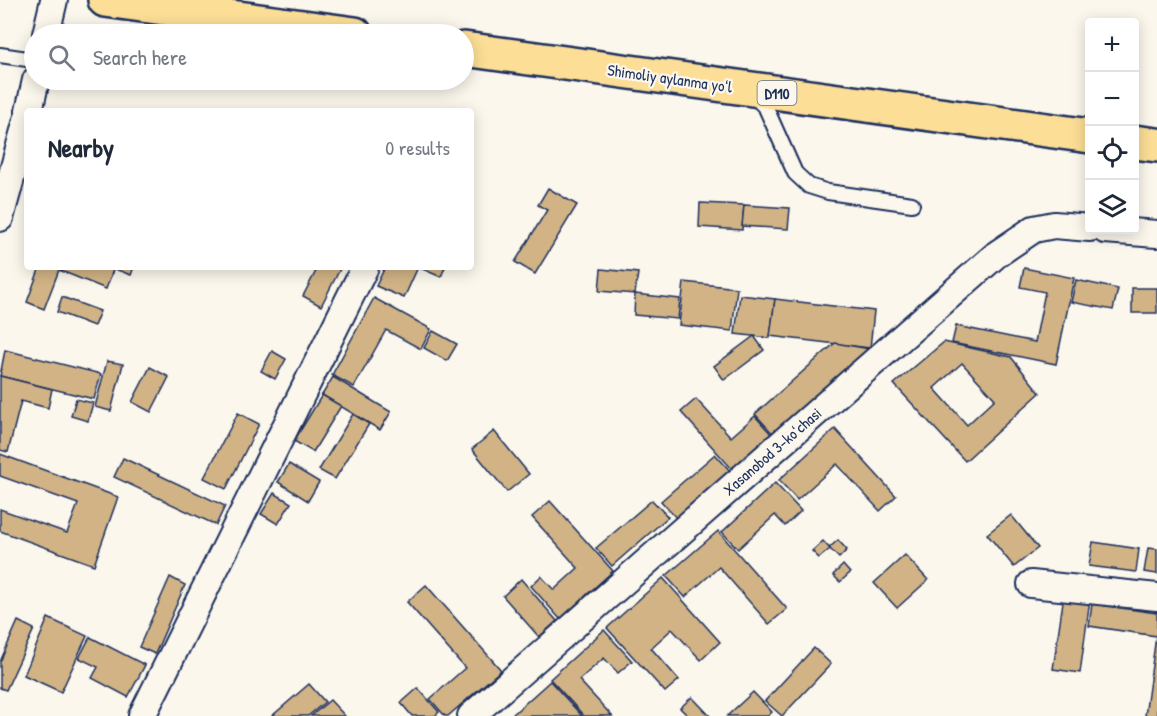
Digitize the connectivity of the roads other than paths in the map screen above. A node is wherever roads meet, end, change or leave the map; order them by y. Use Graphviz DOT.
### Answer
graph roads {
  1 [pos="54,0"];
  2 [pos="105,0"];
  3 [pos="48,24"];
  4 [pos="281,24"];
  5 [pos="474,50"];
  6 [pos="0,55"];
  7 [pos="24,59"];
  8 [pos="746,88"];
  9 [pos="34,90"];
  10 [pos="30,108"];
  11 [pos="24,131"];
  12 [pos="1085,135"];
  13 [pos="1139,143"];
  14 [pos="1157,145"];
  15 [pos="912,204"];
  16 [pos="0,218"];
  17 [pos="1085,228"];
  18 [pos="1139,233"];
  19 [pos="1157,234"];
  20 [pos="364,270"];
  21 [pos="1031,584"];
  22 [pos="1157,597"];
  23 [pos="142,716"];
  24 [pos="471,716"];
  1 -- 3 [label="street"];
  2 -- 4 [label="main road"];
  5 -- 8 [label="main road, Shimoliy aylanma yoʻl / D110"];
  6 -- 7 [label="lane"];
  8 -- 12 [label="main road, Shimoliy aylanma yoʻl / D110"];
  8 -- 15 [label="lane"];
  9 -- 10 [label="street"];
  11 -- 16 [label="street"];
  13 -- 14 [label="main road"];
  17 -- 24 [label="street, Xasanobod 3-koʻchasi"];
  18 -- 19 [label="street"];
  20 -- 23 [label="street"];
  21 -- 22 [label="street"];
}
